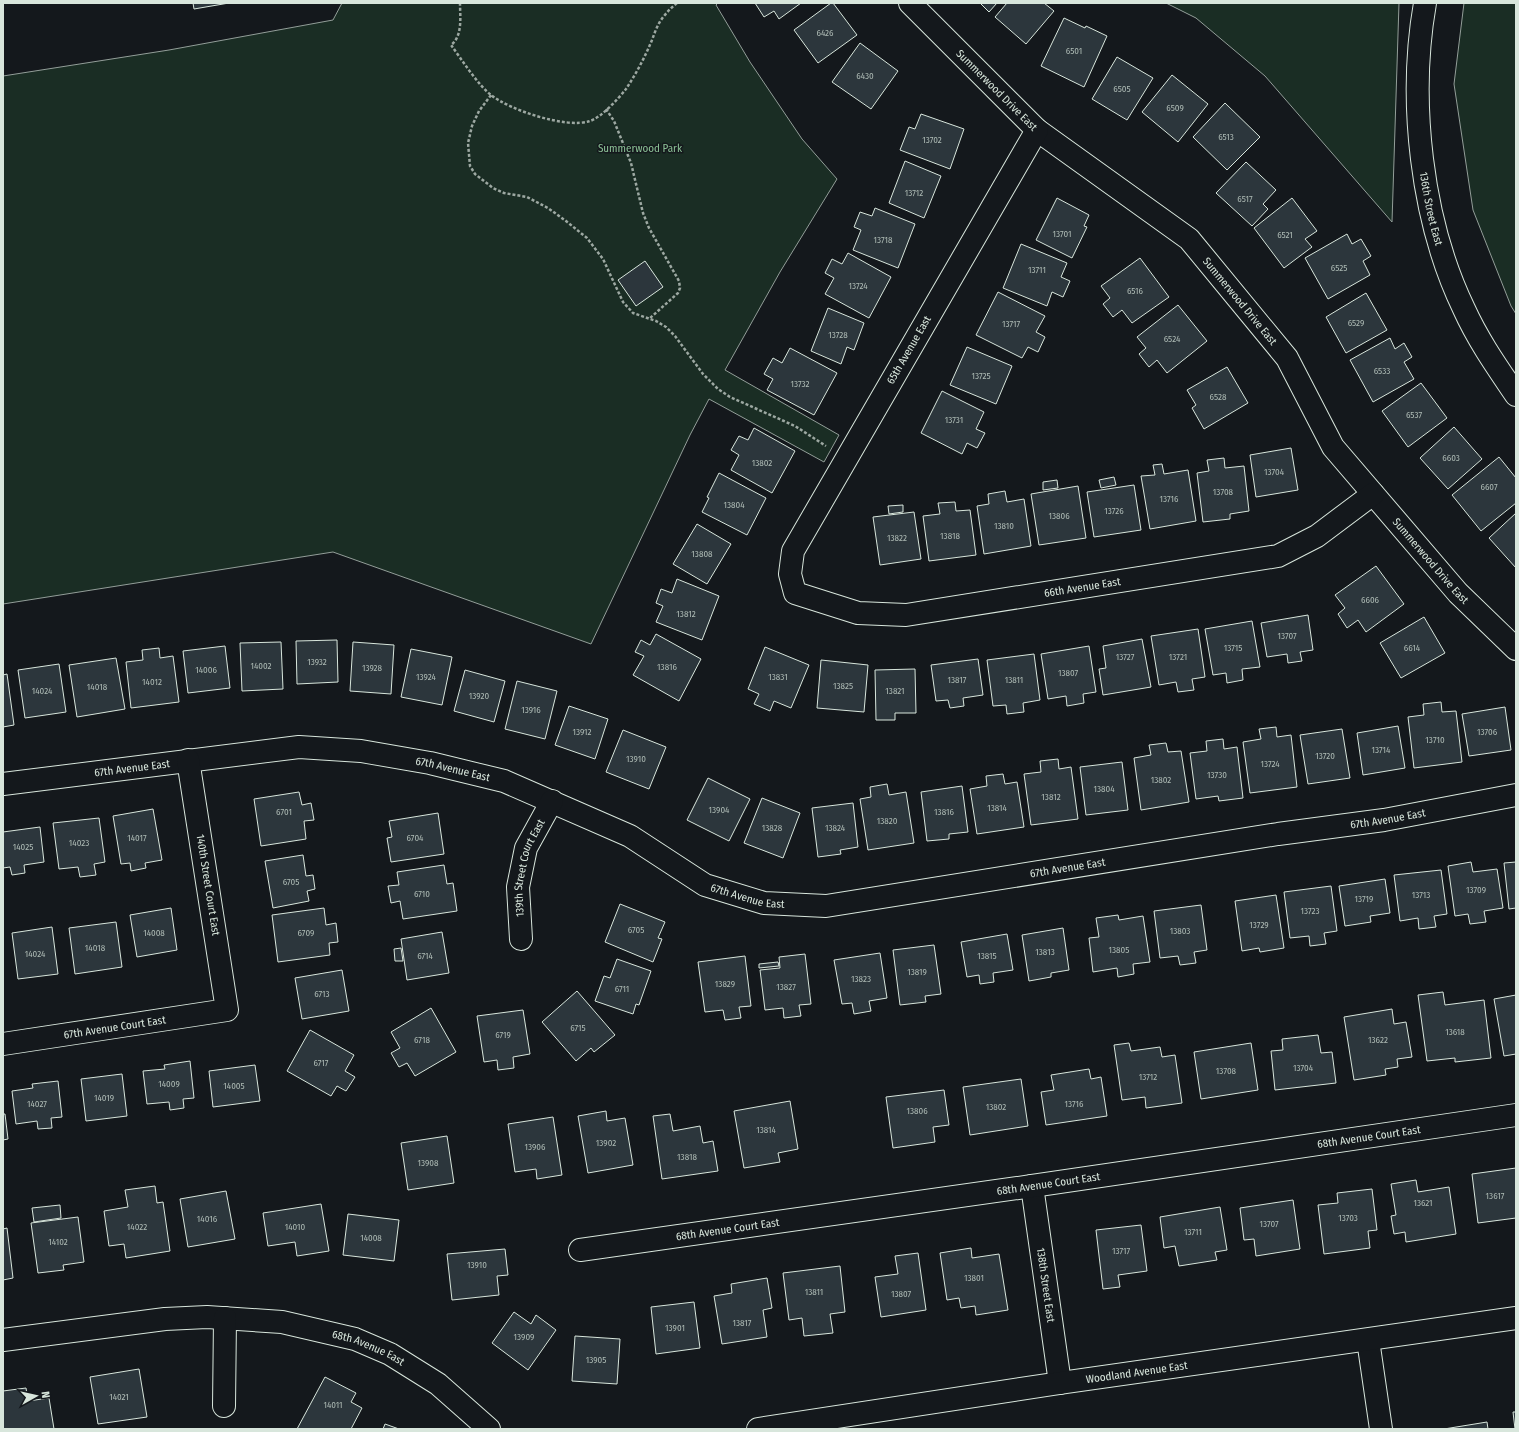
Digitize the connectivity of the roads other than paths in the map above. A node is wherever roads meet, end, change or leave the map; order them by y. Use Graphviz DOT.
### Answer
graph roads {
  1 [pos="910,3"];
  2 [pos="1425,3"];
  3 [pos="1037,130"];
  4 [pos="1516,395"];
  5 [pos="1373,494"];
  6 [pos="790,574"];
  7 [pos="1516,649"];
  8 [pos="188,760"];
  9 [pos="3,784"];
  10 [pos="1516,795"];
  11 [pos="552,801"];
  12 [pos="521,939"];
  13 [pos="227,1010"];
  14 [pos="3,1044"];
  15 [pos="1516,1115"];
  16 [pos="1032,1186"];
  17 [pos="580,1250"];
  18 [pos="225,1318"];
  19 [pos="1516,1318"];
  20 [pos="3,1340"];
  21 [pos="1368,1340"];
  22 [pos="1060,1383"];
  23 [pos="224,1406"];
  24 [pos="489,1429"];
  25 [pos="758,1429"];
  26 [pos="1381,1429"];
  1 -- 3 [label="street, Summerwood Drive East"];
  2 -- 4 [label="street, 136th Street East"];
  3 -- 5 [label="street, Summerwood Drive East"];
  3 -- 6 [label="street, 65th Avenue East"];
  5 -- 6 [label="street, 66th Avenue East"];
  5 -- 7 [label="street, Summerwood Drive East"];
  8 -- 9 [label="street, 67th Avenue East"];
  8 -- 11 [label="street, 67th Avenue East"];
  8 -- 13 [label="street, 140th Street Court East"];
  10 -- 11 [label="street, 67th Avenue East"];
  11 -- 12 [label="street, 139th Street Court East"];
  13 -- 14 [label="street, 67th Avenue Court East"];
  15 -- 16 [label="street, 68th Avenue Court East"];
  16 -- 17 [label="street, 68th Avenue Court East"];
  16 -- 22 [label="street, 138th Street East"];
  18 -- 20 [label="street, 68th Avenue East"];
  18 -- 23 [label="street"];
  18 -- 24 [label="street, 68th Avenue East"];
  19 -- 21 [label="street, Woodland Avenue East"];
  21 -- 22 [label="street, Woodland Avenue East"];
  21 -- 26 [label="street"];
  22 -- 25 [label="street, Woodland Avenue East"];
}
